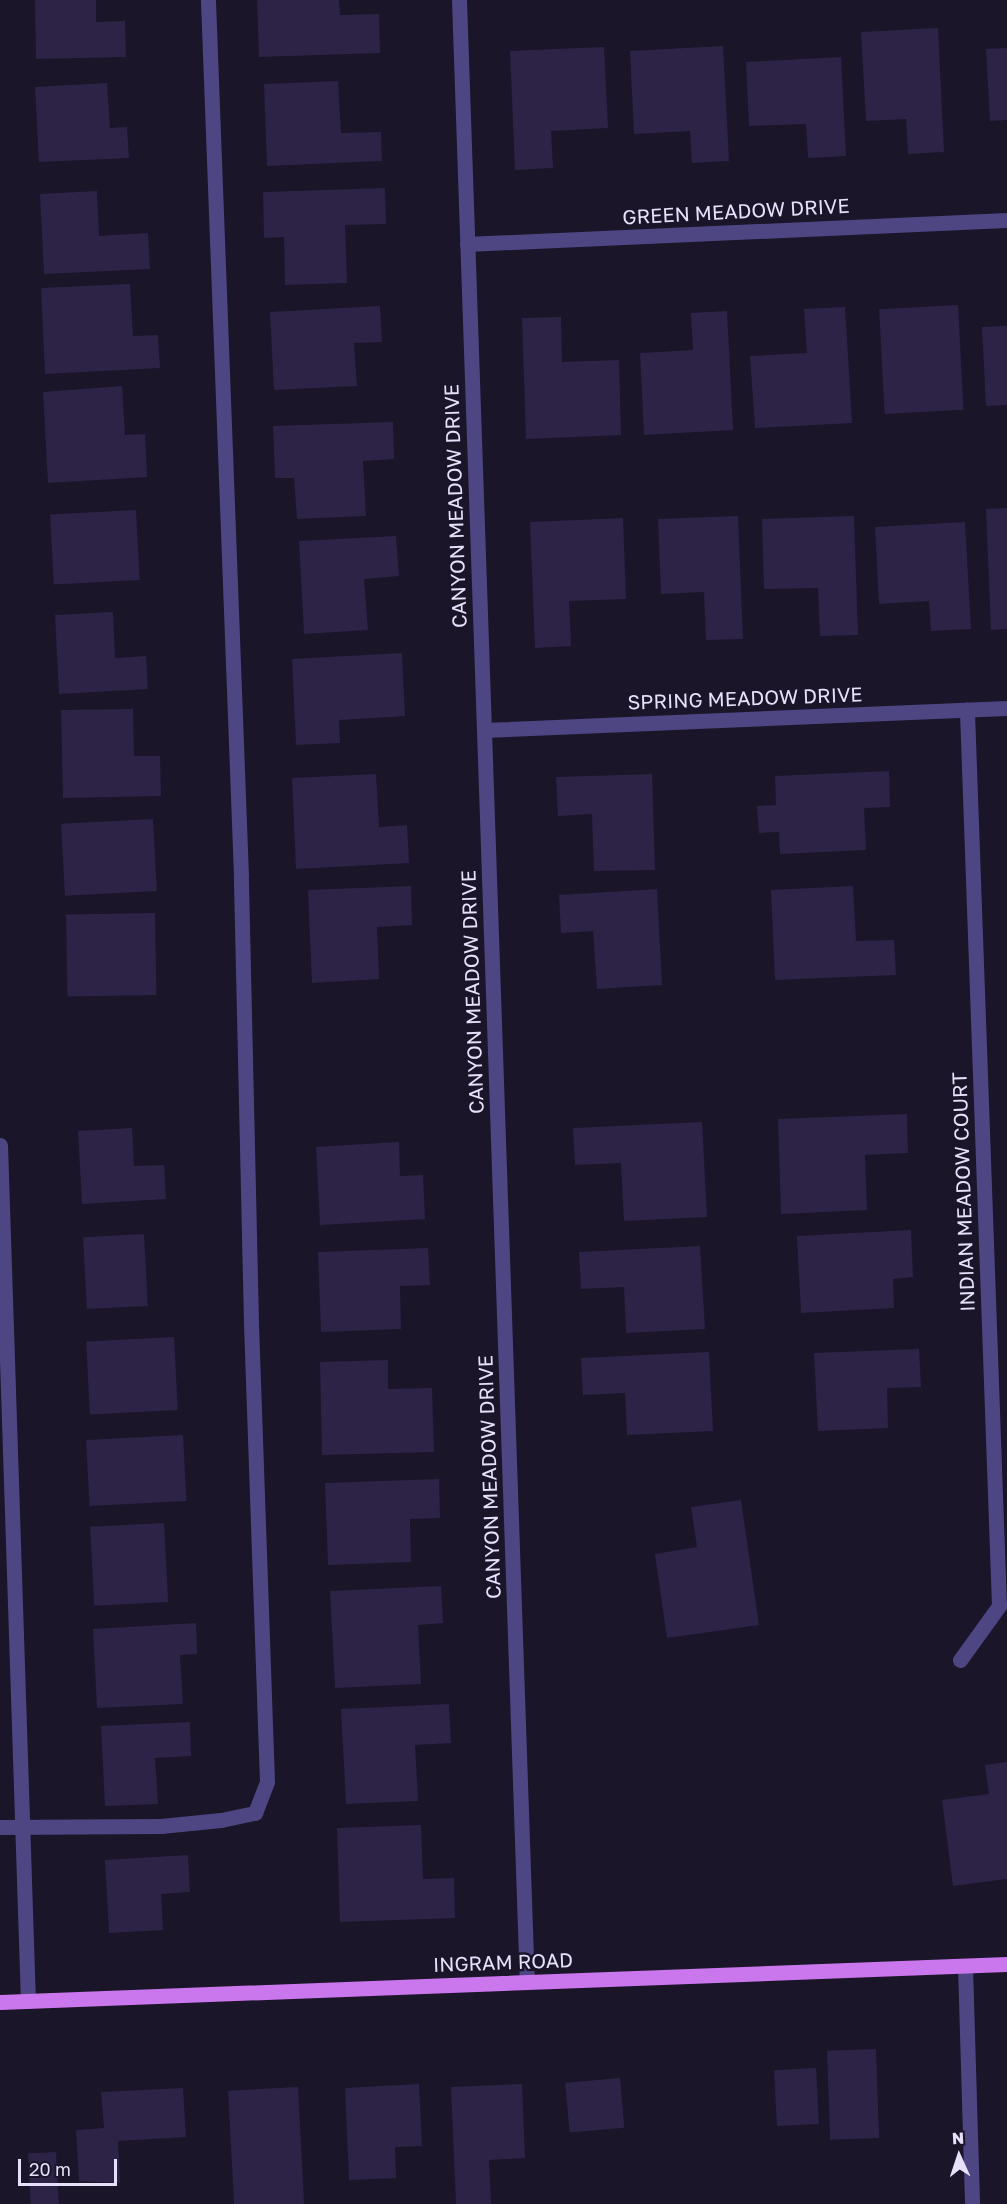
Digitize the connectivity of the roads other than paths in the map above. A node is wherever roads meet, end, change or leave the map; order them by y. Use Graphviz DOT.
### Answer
graph roads {
  1 [pos="208,0"];
  2 [pos="459,0"];
  3 [pos="1007,220"];
  4 [pos="467,244"];
  5 [pos="1007,708"];
  6 [pos="967,710"];
  7 [pos="484,730"];
  8 [pos="0,1145"];
  9 [pos="960,1660"];
  10 [pos="22,1826"];
  11 [pos="0,1827"];
  12 [pos="1007,1964"];
  13 [pos="965,1966"];
  14 [pos="527,1982"];
  15 [pos="27,2001"];
  16 [pos="0,2002"];
  17 [pos="972,2204"];
  1 -- 10 [label="street"];
  2 -- 4 [label="street, CANYON MEADOW DRIVE"];
  3 -- 4 [label="street, GREEN MEADOW DRIVE"];
  4 -- 7 [label="street, CANYON MEADOW DRIVE"];
  5 -- 6 [label="street, SPRING MEADOW DRIVE"];
  6 -- 7 [label="street, SPRING MEADOW DRIVE"];
  6 -- 9 [label="street, INDIAN MEADOW COURT"];
  7 -- 14 [label="street, CANYON MEADOW DRIVE"];
  8 -- 10 [label="street"];
  10 -- 11 [label="street"];
  10 -- 15 [label="street"];
  12 -- 13 [label="main road, INGRAM ROAD"];
  13 -- 14 [label="main road, INGRAM ROAD"];
  13 -- 17 [label="street"];
  14 -- 15 [label="main road, INGRAM ROAD"];
  15 -- 16 [label="main road, INGRAM ROAD"];
}
